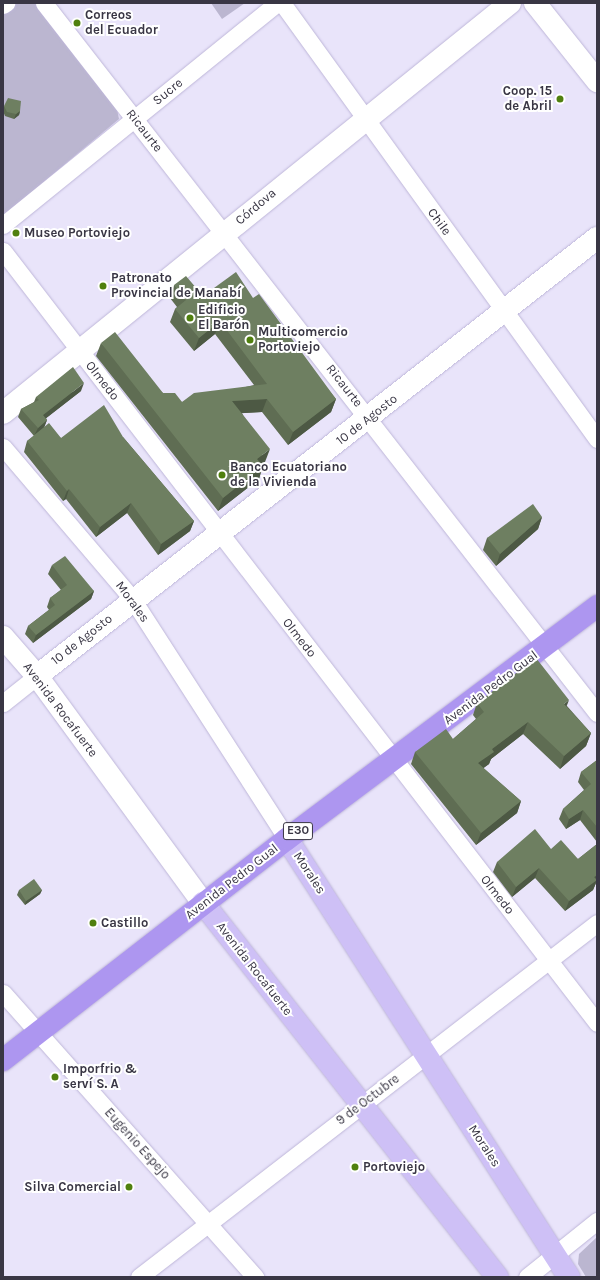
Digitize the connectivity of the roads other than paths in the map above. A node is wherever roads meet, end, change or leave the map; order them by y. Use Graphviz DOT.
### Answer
graph roads {
  1 [pos="6,3"];
  2 [pos="44,3"];
  3 [pos="277,3"];
  4 [pos="282,3"];
  5 [pos="510,3"];
  6 [pos="535,3"];
  7 [pos="3,5"];
  8 [pos="597,81"];
  9 [pos="135,119"];
  10 [pos="367,120"];
  11 [pos="3,225"];
  12 [pos="225,233"];
  13 [pos="597,238"];
  14 [pos="3,252"];
  15 [pos="504,312"];
  16 [pos="78,351"];
  17 [pos="3,413"];
  18 [pos="369,418"];
  19 [pos="597,439"];
  20 [pos="3,447"];
  21 [pos="220,534"];
  22 [pos="133,600"];
  23 [pos="597,606"];
  24 [pos="3,637"];
  25 [pos="545,646"];
  26 [pos="37,676"];
  27 [pos="3,703"];
  28 [pos="597,713"];
  29 [pos="394,761"];
  30 [pos="287,839"];
  31 [pos="203,903"];
  32 [pos="597,923"];
  33 [pos="548,961"];
  34 [pos="3,993"];
  35 [pos="597,1023"];
  36 [pos="38,1032"];
  37 [pos="426,1056"];
  38 [pos="3,1060"];
  39 [pos="361,1106"];
  40 [pos="597,1221"];
  41 [pos="208,1224"];
  42 [pos="554,1255"];
  43 [pos="139,1277"];
  44 [pos="255,1277"];
  45 [pos="497,1277"];
  46 [pos="526,1277"];
  47 [pos="569,1277"];
  1 -- 7 [label="street"];
  2 -- 9 [label="street, Ricaurte"];
  3 -- 9 [label="street, Sucre"];
  4 -- 10 [label="street, Chile"];
  5 -- 10 [label="street, Córdova"];
  6 -- 8 [label="street"];
  9 -- 11 [label="street, Sucre"];
  9 -- 12 [label="street, Ricaurte"];
  10 -- 12 [label="street, Córdova"];
  10 -- 15 [label="street, Chile"];
  12 -- 16 [label="street, Córdova"];
  12 -- 18 [label="street, Ricaurte"];
  13 -- 15 [label="street, 10 de Agosto"];
  14 -- 16 [label="street, Olmedo"];
  15 -- 18 [label="street, 10 de Agosto"];
  15 -- 19 [label="street, Chile"];
  16 -- 17 [label="street, Córdova"];
  16 -- 21 [label="street, Olmedo"];
  18 -- 21 [label="street, 10 de Agosto"];
  18 -- 25 [label="street, Ricaurte"];
  20 -- 22 [label="street, Morales"];
  21 -- 22 [label="street, 10 de Agosto"];
  21 -- 29 [label="street, Olmedo"];
  22 -- 26 [label="street, 10 de Agosto"];
  22 -- 30 [label="street, Morales"];
  23 -- 25 [label="highway, Avenida Pedro Gual / E30"];
  24 -- 26 [label="street, Avenida Rocafuerte"];
  25 -- 28 [label="street, Ricaurte"];
  25 -- 29 [label="highway, Avenida Pedro Gual / E30"];
  26 -- 27 [label="street, 10 de Agosto"];
  26 -- 31 [label="street, Avenida Rocafuerte"];
  29 -- 30 [label="highway, Avenida Pedro Gual / E30"];
  29 -- 33 [label="street, Olmedo"];
  30 -- 31 [label="highway, Avenida Pedro Gual / E30"];
  30 -- 37 [label="main road, Morales"];
  31 -- 36 [label="highway, Avenida Pedro Gual / E30"];
  31 -- 39 [label="main road, Avenida Rocafuerte"];
  32 -- 33 [label="street, 9 de Octubre"];
  33 -- 35 [label="street, Olmedo"];
  33 -- 37 [label="street, 9 de Octubre"];
  34 -- 36 [label="street, Eugenio Espejo"];
  36 -- 38 [label="highway, Avenida Pedro Gual / E30"];
  36 -- 41 [label="street, Eugenio Espejo"];
  37 -- 39 [label="street, 9 de Octubre"];
  37 -- 42 [label="main road, Morales"];
  39 -- 41 [label="street, 9 de Octubre"];
  39 -- 45 [label="main road, Avenida Rocafuerte"];
  40 -- 42 [label="street"];
  41 -- 43 [label="street, 9 de Octubre"];
  41 -- 44 [label="street, Eugenio Espejo"];
  42 -- 46 [label="street"];
  42 -- 47 [label="main road, Morales"];
}
